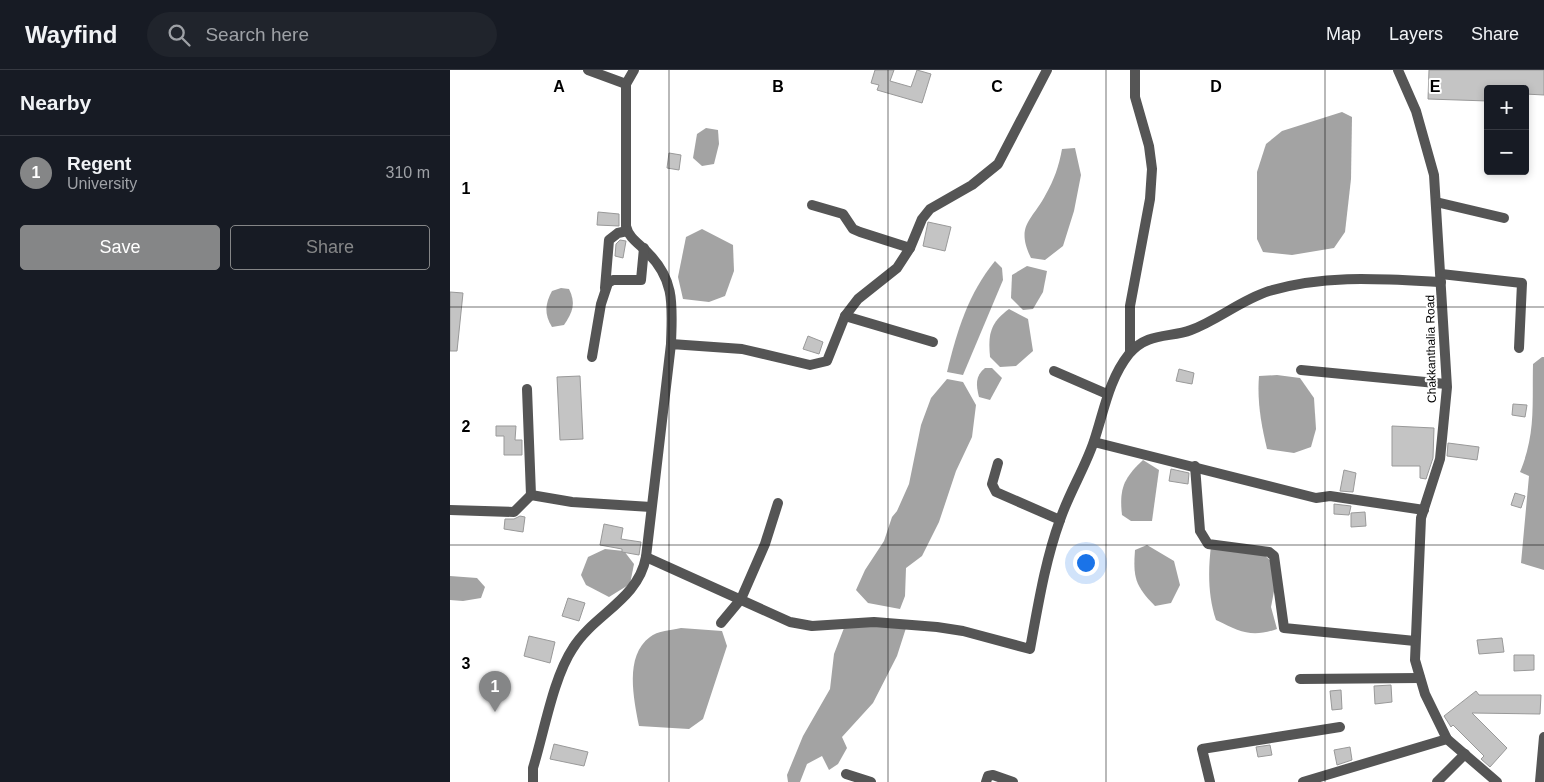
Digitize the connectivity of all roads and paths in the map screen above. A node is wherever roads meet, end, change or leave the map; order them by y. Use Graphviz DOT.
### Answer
graph roads {
  1 [pos="588,70"];
  2 [pos="634,70"];
  3 [pos="1047,70"];
  4 [pos="1134,70"];
  5 [pos="1398,70"];
  6 [pos="626,84"];
  7 [pos="1436,202"];
  8 [pos="812,205"];
  9 [pos="1504,218"];
  10 [pos="627,231"];
  11 [pos="644,248"];
  12 [pos="910,248"];
  13 [pos="1441,278"];
  14 [pos="605,288"];
  15 [pos="844,316"];
  16 [pos="933,342"];
  17 [pos="671,344"];
  18 [pos="1519,348"];
  19 [pos="1130,352"];
  20 [pos="592,357"];
  21 [pos="1302,370"];
  22 [pos="1054,371"];
  23 [pos="1446,384"];
  24 [pos="527,389"];
  25 [pos="1107,394"];
  26 [pos="1094,442"];
  27 [pos="998,463"];
  28 [pos="1195,466"];
  29 [pos="531,495"];
  30 [pos="778,503"];
  31 [pos="651,507"];
  32 [pos="450,510"];
  33 [pos="1424,510"];
  34 [pos="1060,520"];
  35 [pos="646,557"];
  36 [pos="741,599"];
  37 [pos="721,622"];
  38 [pos="1415,641"];
  39 [pos="1420,678"];
  40 [pos="1300,679"];
  41 [pos="1340,727"];
  42 [pos="1448,739"];
  43 [pos="1544,744"];
  44 [pos="1465,754"];
  45 [pos="846,774"];
  46 [pos="1325,779"];
  47 [pos="533,782"];
  48 [pos="871,782"];
  49 [pos="986,782"];
  50 [pos="1012,782"];
  51 [pos="1210,782"];
  52 [pos="1303,782"];
  53 [pos="1437,782"];
  54 [pos="1497,782"];
  55 [pos="1540,782"];
  1 -- 6 [label="street"];
  2 -- 6 [label="street"];
  3 -- 12 [label="street"];
  4 -- 19 [label="street"];
  5 -- 7 [label="street, Chakkanthalia Road"];
  6 -- 10 [label="street"];
  7 -- 9 [label="street"];
  7 -- 13 [label="street, Chakkanthalia Road"];
  8 -- 12 [label="street"];
  10 -- 11 [label="street"];
  10 -- 14 [label="street"];
  11 -- 14 [label="street"];
  11 -- 17 [label="street"];
  12 -- 15 [label="street"];
  13 -- 18 [label="street"];
  13 -- 19 [label="street"];
  13 -- 23 [label="street, Chakkanthalia Road"];
  14 -- 20 [label="street"];
  15 -- 16 [label="street"];
  15 -- 17 [label="street"];
  17 -- 31 [label="street"];
  19 -- 25 [label="street"];
  21 -- 23 [label="street"];
  22 -- 25 [label="street"];
  23 -- 33 [label="street, Chakkanthalia Road"];
  24 -- 29 [label="street"];
  25 -- 26 [label="street"];
  26 -- 28 [label="street"];
  26 -- 34 [label="street"];
  27 -- 34 [label="street"];
  28 -- 33 [label="street"];
  28 -- 38 [label="street"];
  29 -- 31 [label="street"];
  29 -- 32 [label="street"];
  30 -- 36 [label="street"];
  31 -- 35 [label="street"];
  33 -- 38 [label="street, Chakkanthalia Road"];
  34 -- 36 [label="street"];
  35 -- 36 [label="street"];
  35 -- 47 [label="street"];
  36 -- 37 [label="street"];
  38 -- 39 [label="street, Chakkanthalia Road"];
  39 -- 40 [label="street"];
  39 -- 42 [label="street, Chakkanthalia Road"];
  41 -- 51 [label="street"];
  42 -- 44 [label="street, Chakkanthalia Road"];
  42 -- 46 [label="street"];
  43 -- 55 [label="street"];
  44 -- 53 [label="street"];
  44 -- 54 [label="street, Chakkanthalia Road"];
  45 -- 48 [label="street"];
  46 -- 52 [label="street"];
  49 -- 50 [label="street"];
}
